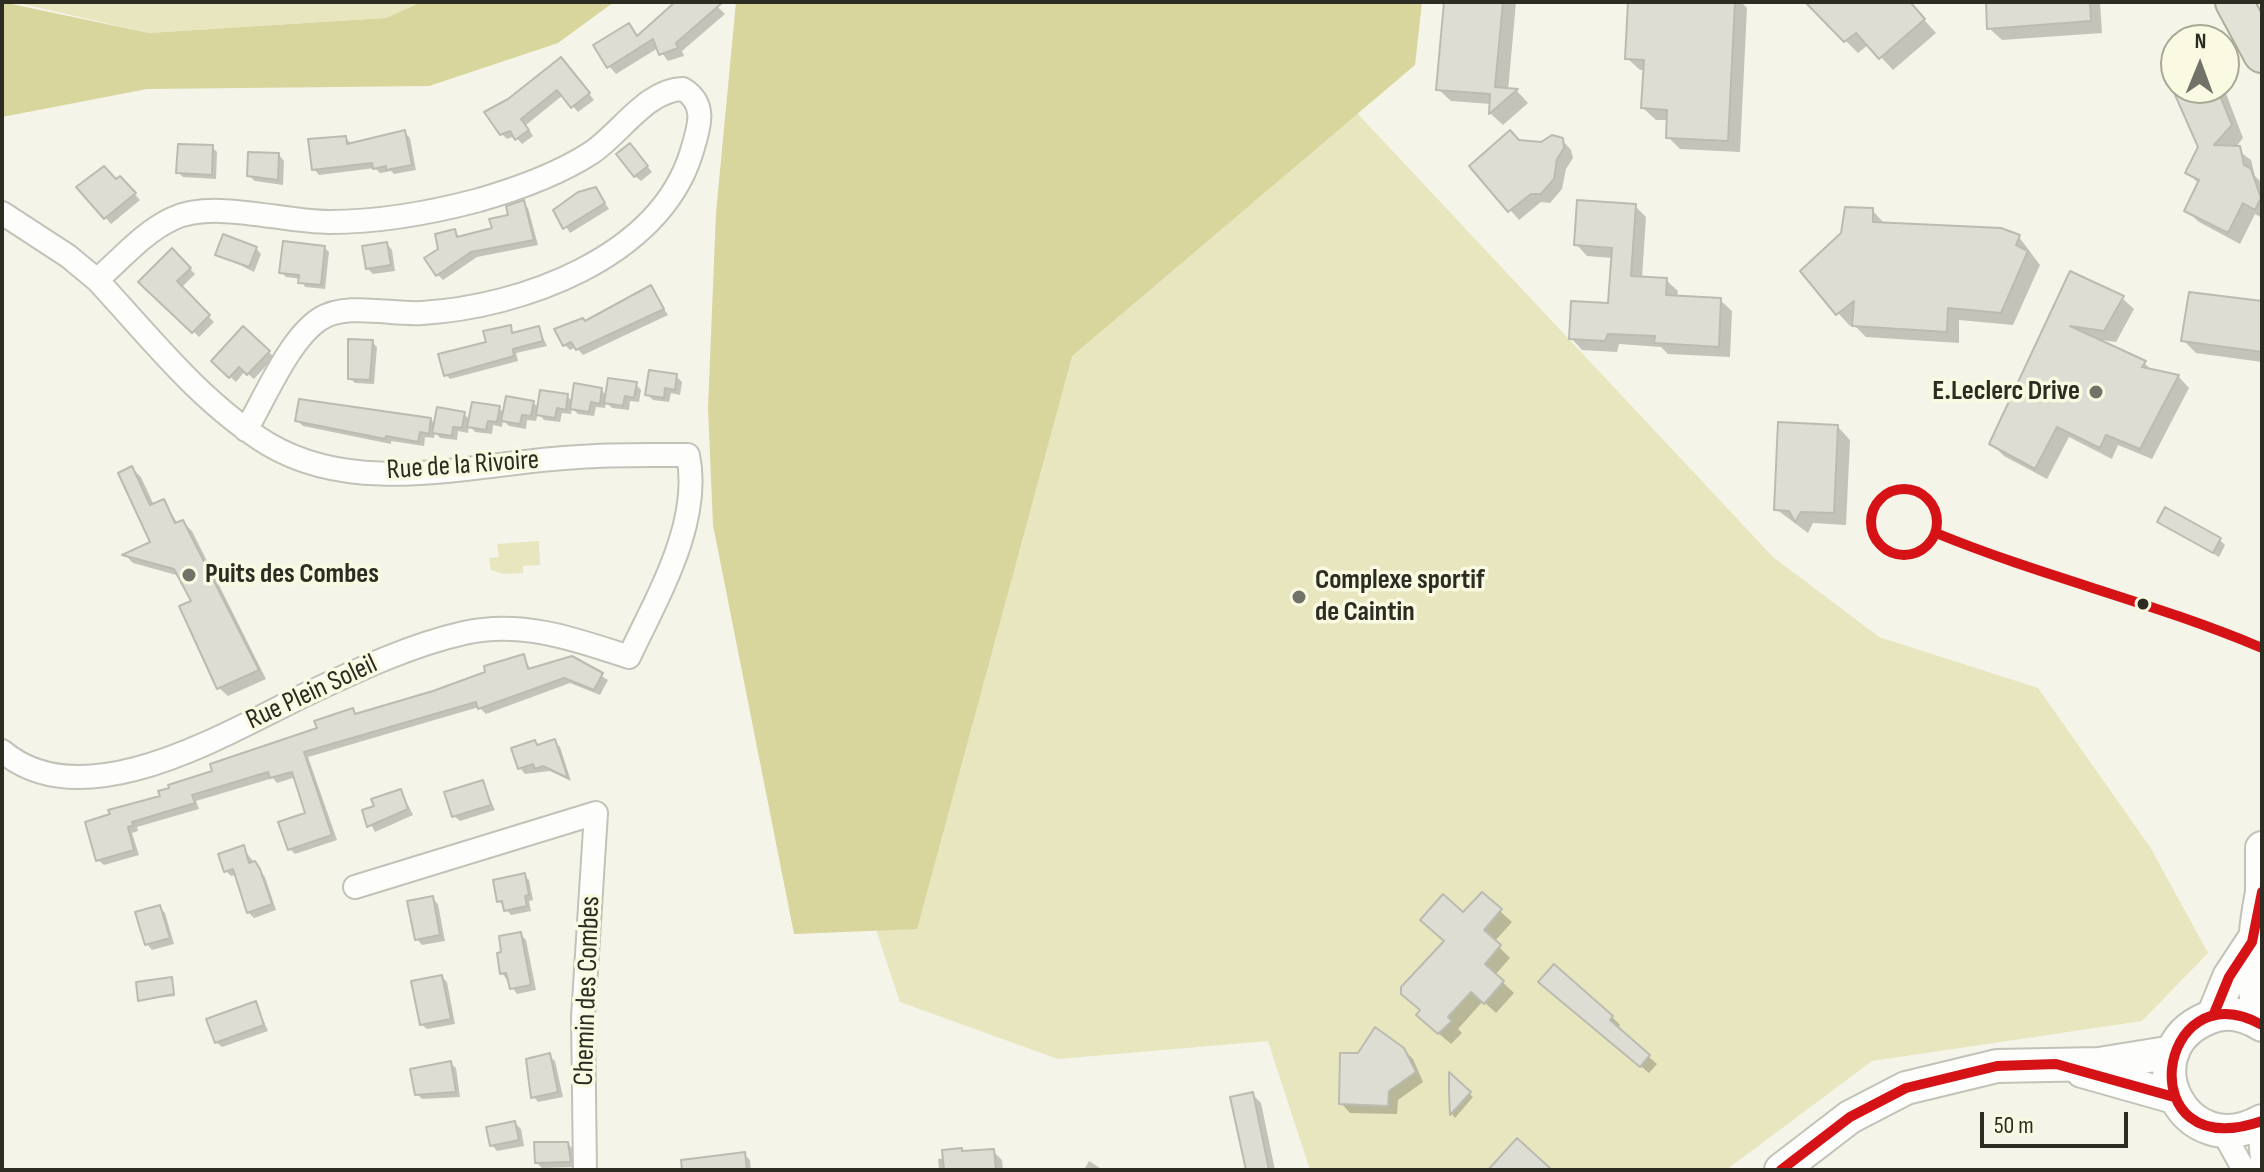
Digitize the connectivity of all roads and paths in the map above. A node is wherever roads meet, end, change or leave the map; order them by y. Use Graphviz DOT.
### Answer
graph roads {
  1 [pos="2234,2"];
  2 [pos="2262,54"];
  3 [pos="2,213"];
  4 [pos="97,280"];
  5 [pos="246,430"];
  6 [pos="629,657"];
  7 [pos="2,751"];
  8 [pos="2262,848"];
  9 [pos="355,887"];
  10 [pos="2262,892"];
  11 [pos="2252,942"];
  12 [pos="2213,1016"];
  13 [pos="2261,1024"];
  14 [pos="2173,1052"];
  15 [pos="2056,1064"];
  16 [pos="2174,1097"];
  17 [pos="2261,1122"];
  18 [pos="2223,1132"];
  19 [pos="2262,1160"];
  20 [pos="585,1170"];
  21 [pos="1781,1170"];
  22 [pos="2244,1170"];
  1 -- 2 [label="highway"];
  3 -- 4 [label="street, Rue de la Rivoire"];
  4 -- 5 [label="street, Rue de la Rivoire"];
  4 -- 5 [label="street"];
  5 -- 6 [label="street, Rue de la Rivoire"];
  6 -- 7 [label="street, Rue Plein Soleil"];
  8 -- 10 [label="main road"];
  9 -- 20 [label="street, Chemin des Combes"];
  10 -- 11 [label="main road"];
  11 -- 12 [label="main road"];
  11 -- 13 [label="main road"];
  12 -- 13 [label="main road"];
  12 -- 14 [label="main road"];
  14 -- 15 [label="main road"];
  14 -- 16 [label="main road"];
  15 -- 16 [label="main road"];
  15 -- 21 [label="main road"];
  16 -- 18 [label="main road"];
  17 -- 18 [label="main road"];
  17 -- 19 [label="street"];
  18 -- 22 [label="street"];
}
